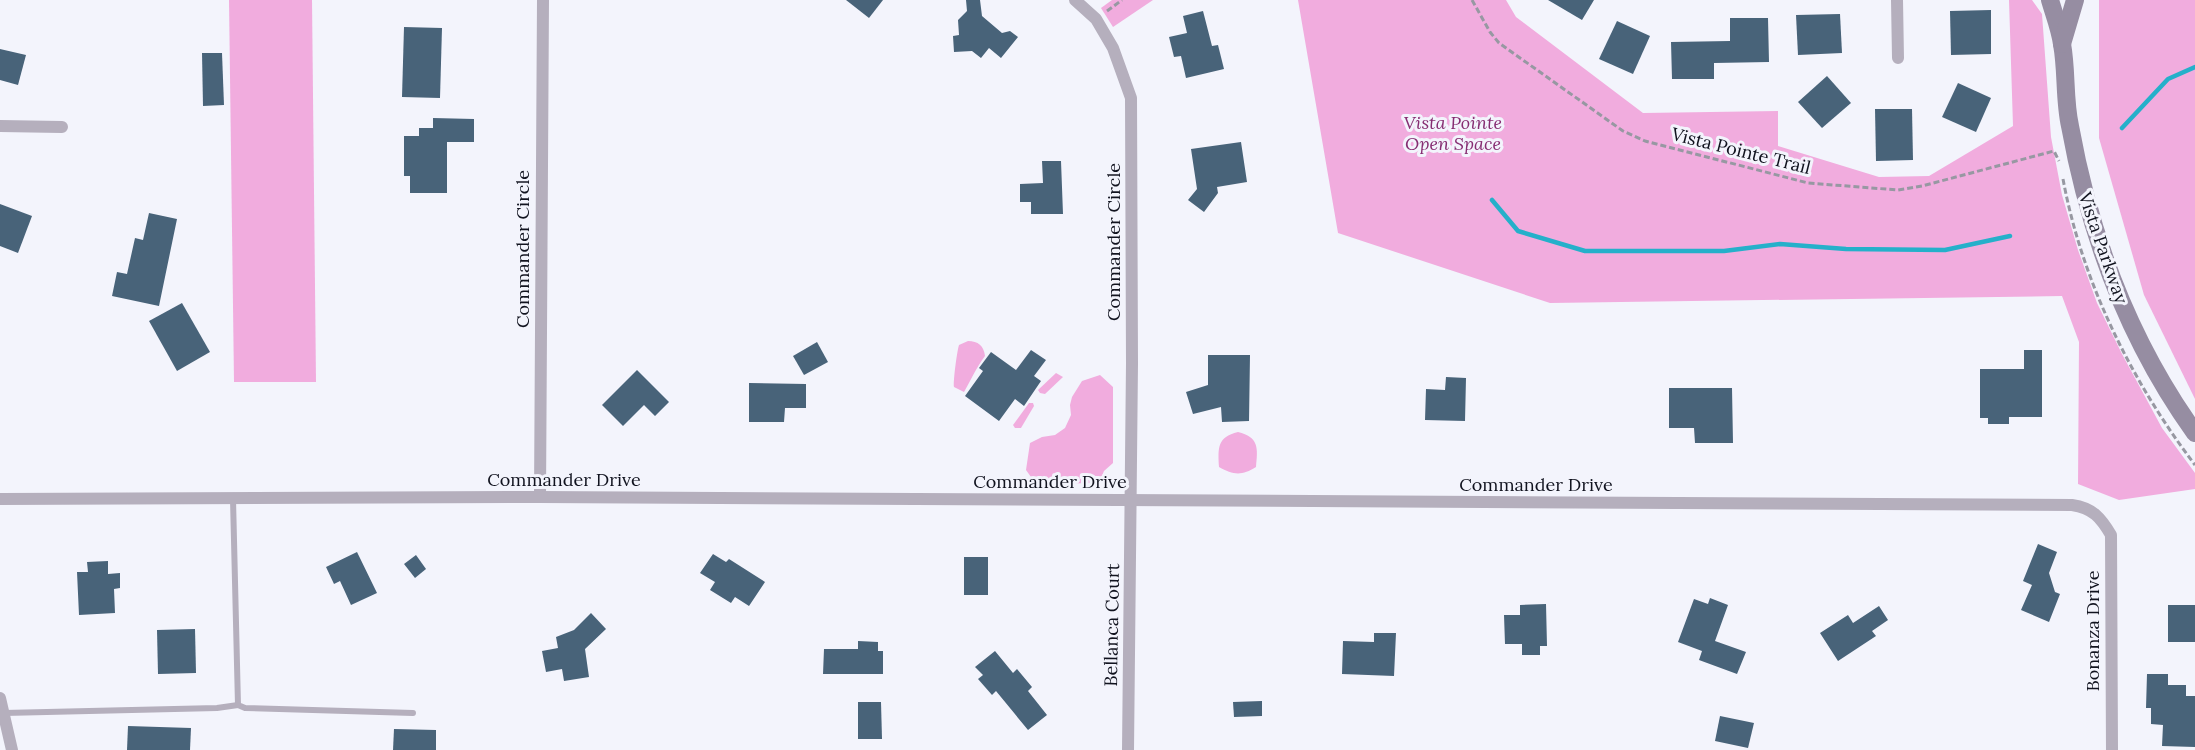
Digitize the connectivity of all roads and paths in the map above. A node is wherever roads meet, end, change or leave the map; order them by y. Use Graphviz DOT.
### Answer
graph roads {
  1 [pos="543,0"];
  2 [pos="1075,0"];
  3 [pos="1122,0"];
  4 [pos="1472,0"];
  5 [pos="1897,0"];
  6 [pos="2050,0"];
  7 [pos="2075,0"];
  8 [pos="1096,20"];
  9 [pos="2062,44"];
  10 [pos="1898,58"];
  11 [pos="0,126"];
  12 [pos="62,127"];
  13 [pos="2054,151"];
  14 [pos="2195,434"];
  15 [pos="540,497"];
  16 [pos="233,498"];
  17 [pos="0,499"];
  18 [pos="1131,500"];
  19 [pos="2098,515"];
  20 [pos="238,705"];
  21 [pos="1,706"];
  22 [pos="413,712"];
  23 [pos="12,750"];
  24 [pos="1128,750"];
  25 [pos="2112,750"];
  1 -- 15 [label="street, Commander Circle"];
  2 -- 8 [label="street, Commander Circle"];
  3 -- 8 [label="path"];
  4 -- 13 [label="path, Vista Pointe Trail"];
  5 -- 10 [label="street"];
  6 -- 9 [label="street, Vista Parkway"];
  7 -- 9 [label="street, Vista Parkway"];
  8 -- 18 [label="street, Commander Circle"];
  9 -- 14 [label="street, Vista Parkway"];
  11 -- 12 [label="street"];
  15 -- 16 [label="street, Commander Drive"];
  15 -- 18 [label="street, Commander Drive"];
  16 -- 17 [label="street, Commander Drive"];
  16 -- 20 [label="lane"];
  18 -- 19 [label="street, Commander Drive"];
  18 -- 24 [label="street, Bellanca Court"];
  19 -- 25 [label="street, Bonanza Drive"];
  20 -- 21 [label="lane"];
  20 -- 22 [label="lane"];
  21 -- 23 [label="street"];
}
